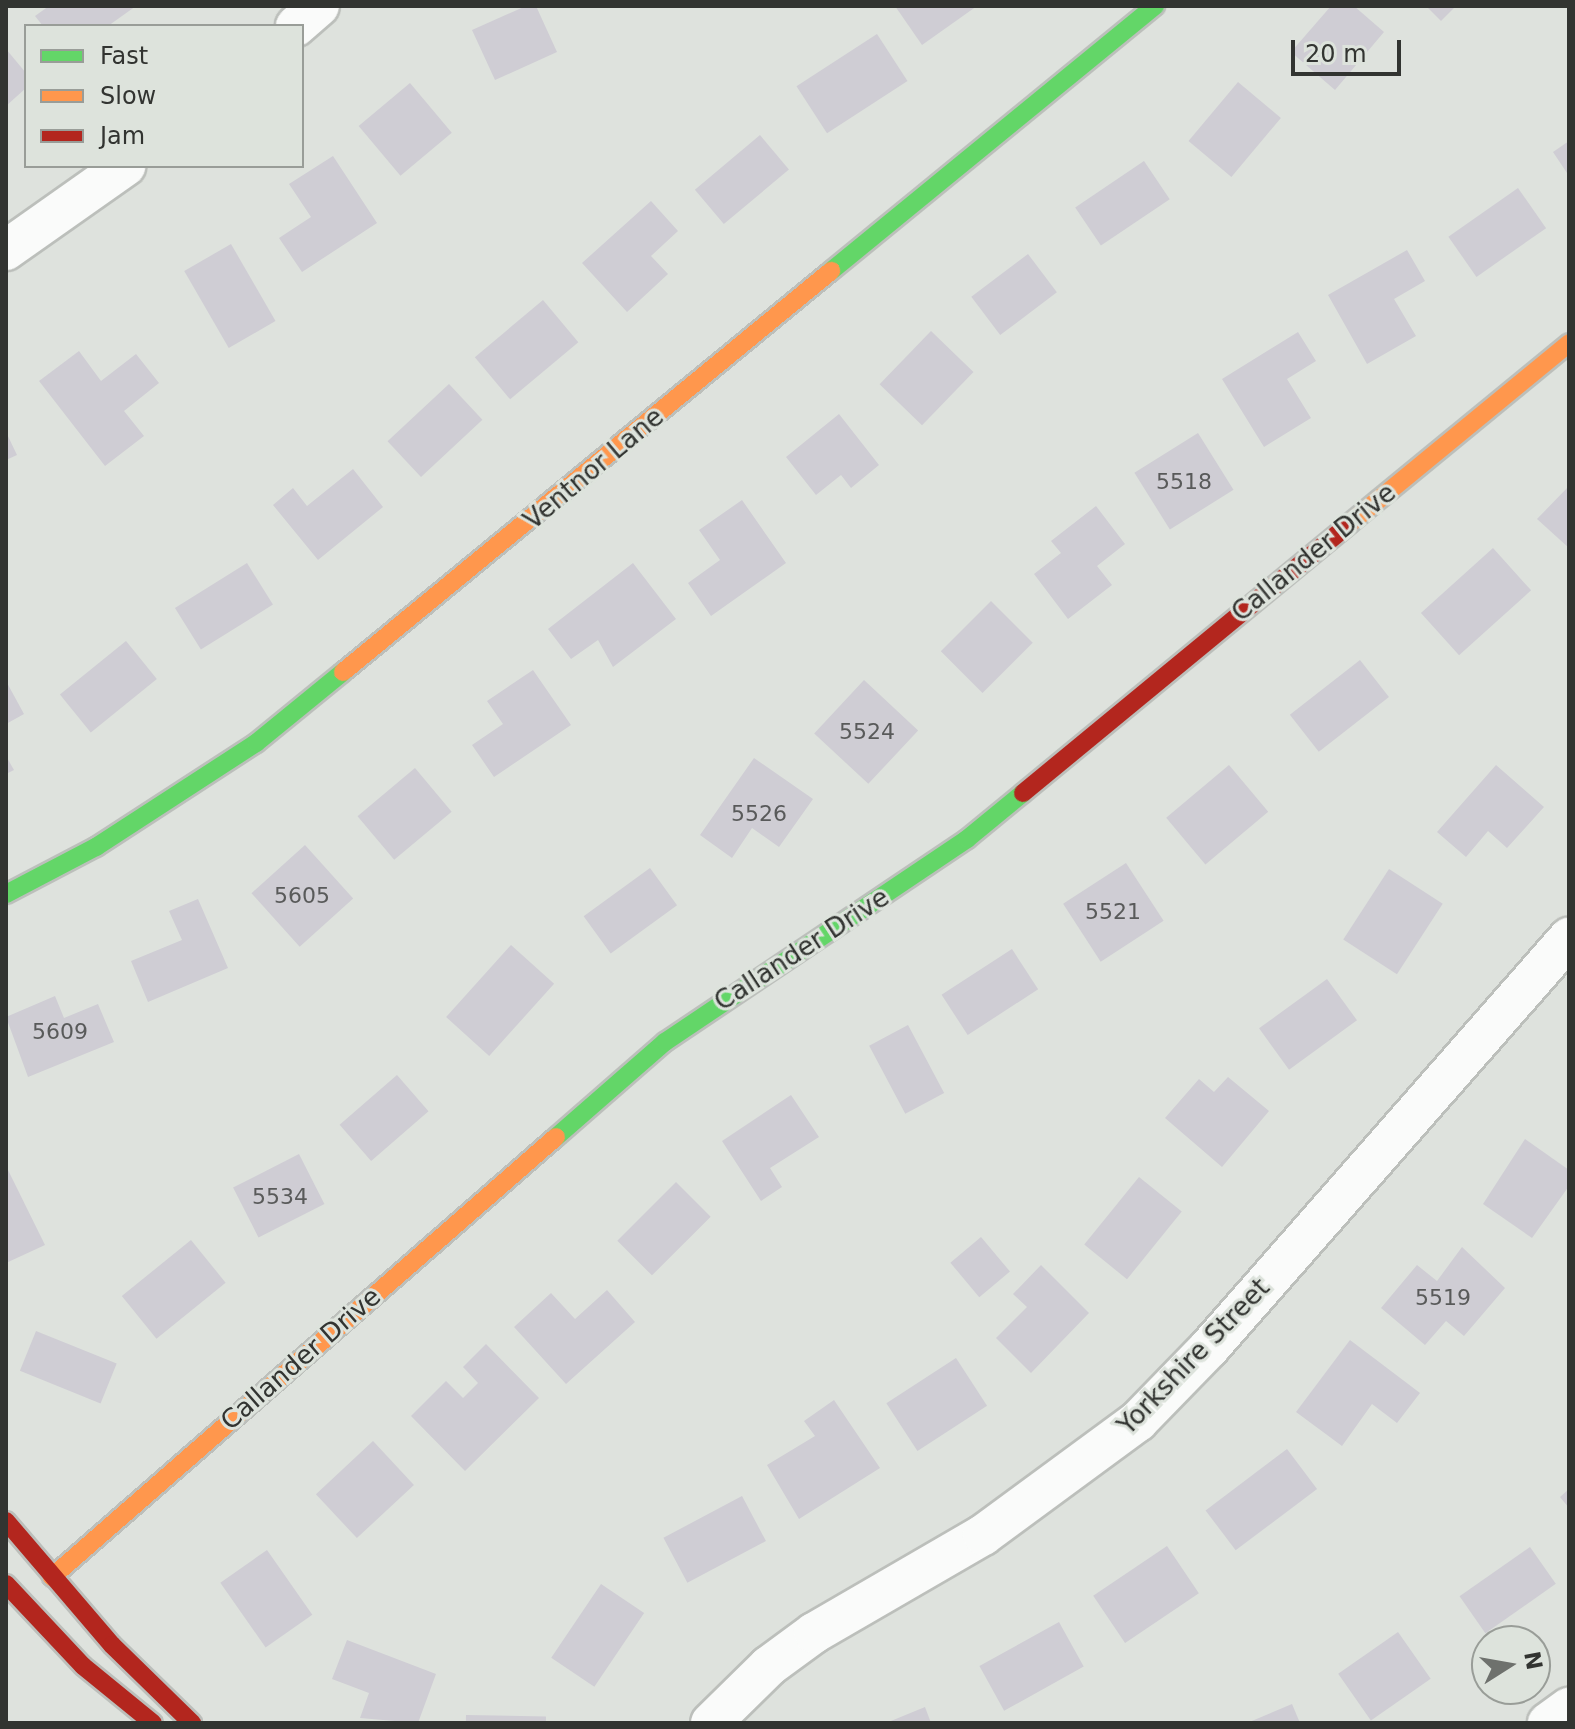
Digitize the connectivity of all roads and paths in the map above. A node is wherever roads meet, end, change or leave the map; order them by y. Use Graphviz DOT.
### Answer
graph roads {
  1 [pos="319,6"];
  2 [pos="1155,6"];
  3 [pos="298,24"];
  4 [pos="122,168"];
  5 [pos="6,250"];
  6 [pos="1569,343"];
  7 [pos="6,894"];
  8 [pos="1569,938"];
  9 [pos="6,1521"];
  10 [pos="52,1577"];
  11 [pos="6,1584"];
  12 [pos="153,1723"];
  13 [pos="192,1723"];
  14 [pos="711,1723"];
  1 -- 3 [label="street"];
  2 -- 7 [label="street, Ventnor Lane"];
  4 -- 5 [label="street"];
  6 -- 10 [label="street, Callander Drive"];
  8 -- 14 [label="street, Yorkshire Street"];
  9 -- 10 [label="street"];
  10 -- 13 [label="street"];
  11 -- 12 [label="street"];
}
